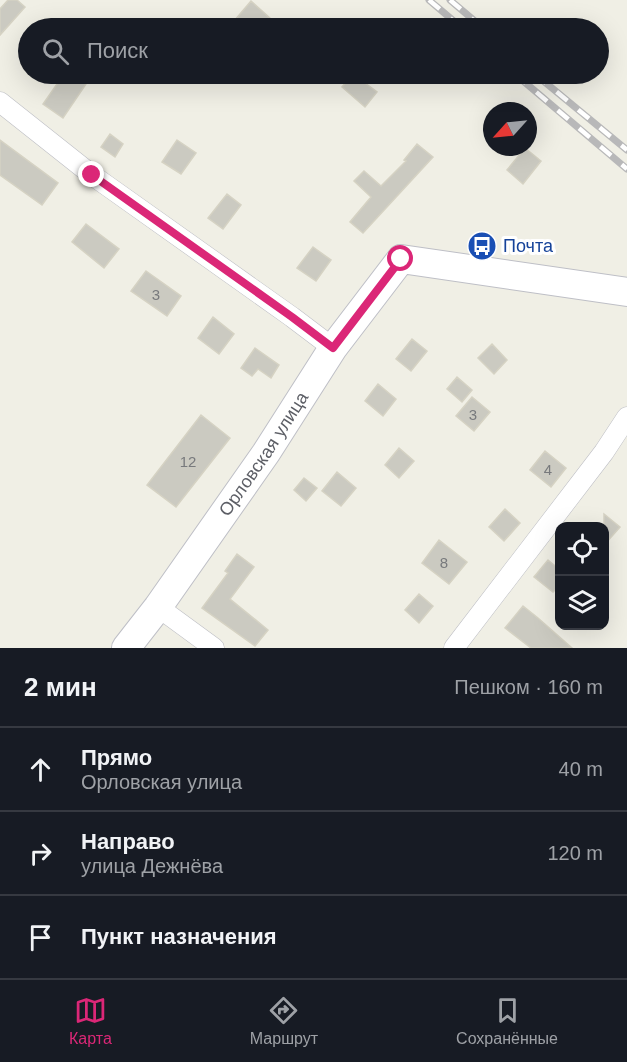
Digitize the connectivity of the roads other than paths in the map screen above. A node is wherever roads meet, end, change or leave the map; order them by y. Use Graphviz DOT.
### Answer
graph roads {
  1 [pos="0,102"];
  2 [pos="627,292"];
  3 [pos="333,348"];
  4 [pos="627,417"];
  5 [pos="158,607"];
  6 [pos="126,648"];
  7 [pos="214,648"];
  8 [pos="454,648"];
  1 -- 3 [label="street"];
  2 -- 3 [label="main road, Орловская улица"];
  3 -- 5 [label="main road, Орловская улица"];
  4 -- 8 [label="street"];
  5 -- 6 [label="main road, Орловская улица"];
  5 -- 7 [label="street"];
}
